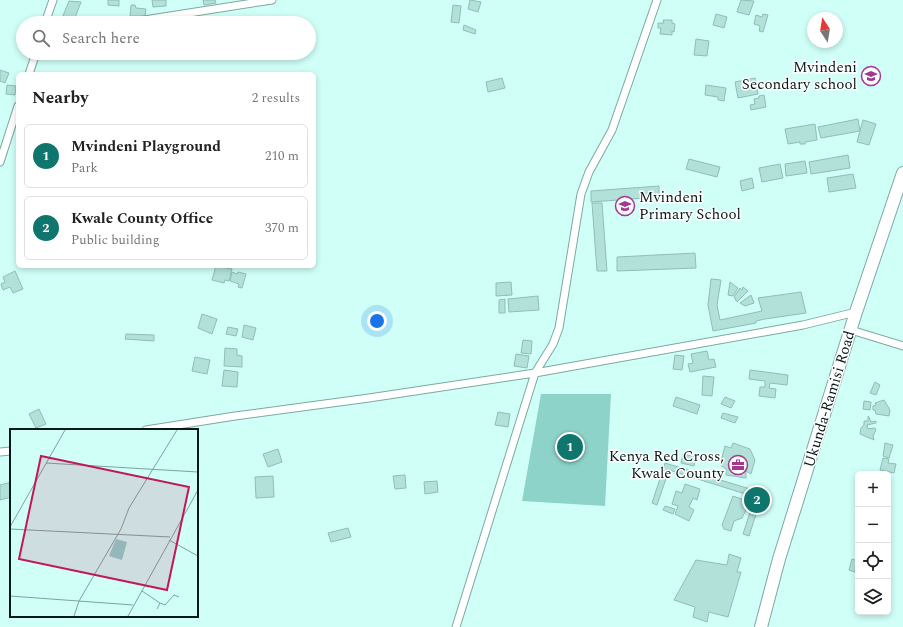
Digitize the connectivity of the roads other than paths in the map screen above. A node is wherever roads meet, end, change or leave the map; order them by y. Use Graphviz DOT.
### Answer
graph roads {
  1 [pos="53,0"];
  2 [pos="272,0"];
  3 [pos="657,0"];
  4 [pos="48,16"];
  5 [pos="170,16"];
  6 [pos="34,60"];
  7 [pos="30,72"];
  8 [pos="16,112"];
  9 [pos="0,162"];
  10 [pos="903,173"];
  11 [pos="856,312"];
  12 [pos="851,330"];
  13 [pos="903,346"];
  14 [pos="535,373"];
  15 [pos="152,429"];
  16 [pos="10,451"];
  17 [pos="0,452"];
  18 [pos="456,627"];
  19 [pos="761,627"];
  1 -- 4 [label="street"];
  2 -- 5 [label="street"];
  3 -- 14 [label="street"];
  6 -- 7 [label="street"];
  8 -- 9 [label="street"];
  10 -- 11 [label="highway, Ukunda-Ramisi Road"];
  11 -- 12 [label="highway, Ukunda-Ramisi Road"];
  11 -- 14 [label="street"];
  12 -- 13 [label="street"];
  12 -- 19 [label="highway, Ukunda-Ramisi Road"];
  14 -- 15 [label="street"];
  14 -- 18 [label="street"];
  16 -- 17 [label="street"];
}
